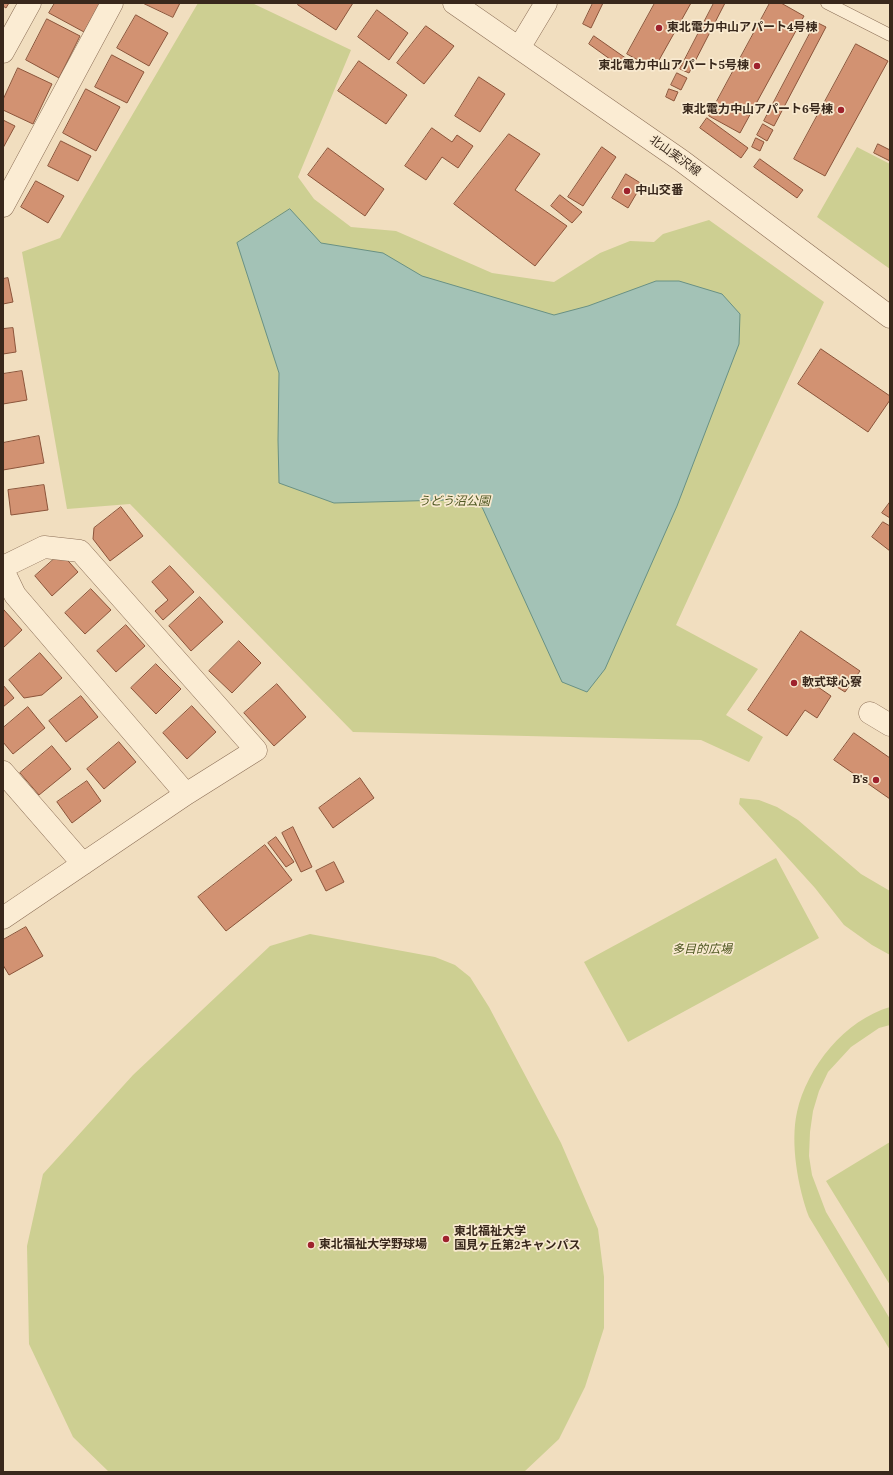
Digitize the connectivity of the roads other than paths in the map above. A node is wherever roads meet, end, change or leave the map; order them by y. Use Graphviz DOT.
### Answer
graph roads {
  1 [pos="30,3"];
  2 [pos="112,3"];
  3 [pos="454,3"];
  4 [pos="546,3"];
  5 [pos="827,3"];
  6 [pos="890,35"];
  7 [pos="520,48"];
  8 [pos="3,52"];
  9 [pos="3,206"];
  10 [pos="890,317"];
  11 [pos="3,568"];
  12 [pos="870,713"];
  13 [pos="890,725"];
  14 [pos="3,772"];
  15 [pos="186,794"];
  16 [pos="83,864"];
  17 [pos="3,918"];
  1 -- 8 [label="street"];
  2 -- 9 [label="street"];
  3 -- 7 [label="street, 北山実沢線"];
  4 -- 7 [label="street"];
  5 -- 6 [label="lane"];
  7 -- 10 [label="street, 北山実沢線"];
  11 -- 15 [label="street"];
  11 -- 15 [label="street"];
  12 -- 13 [label="street"];
  14 -- 16 [label="street"];
  15 -- 16 [label="street"];
  16 -- 17 [label="street"];
}
